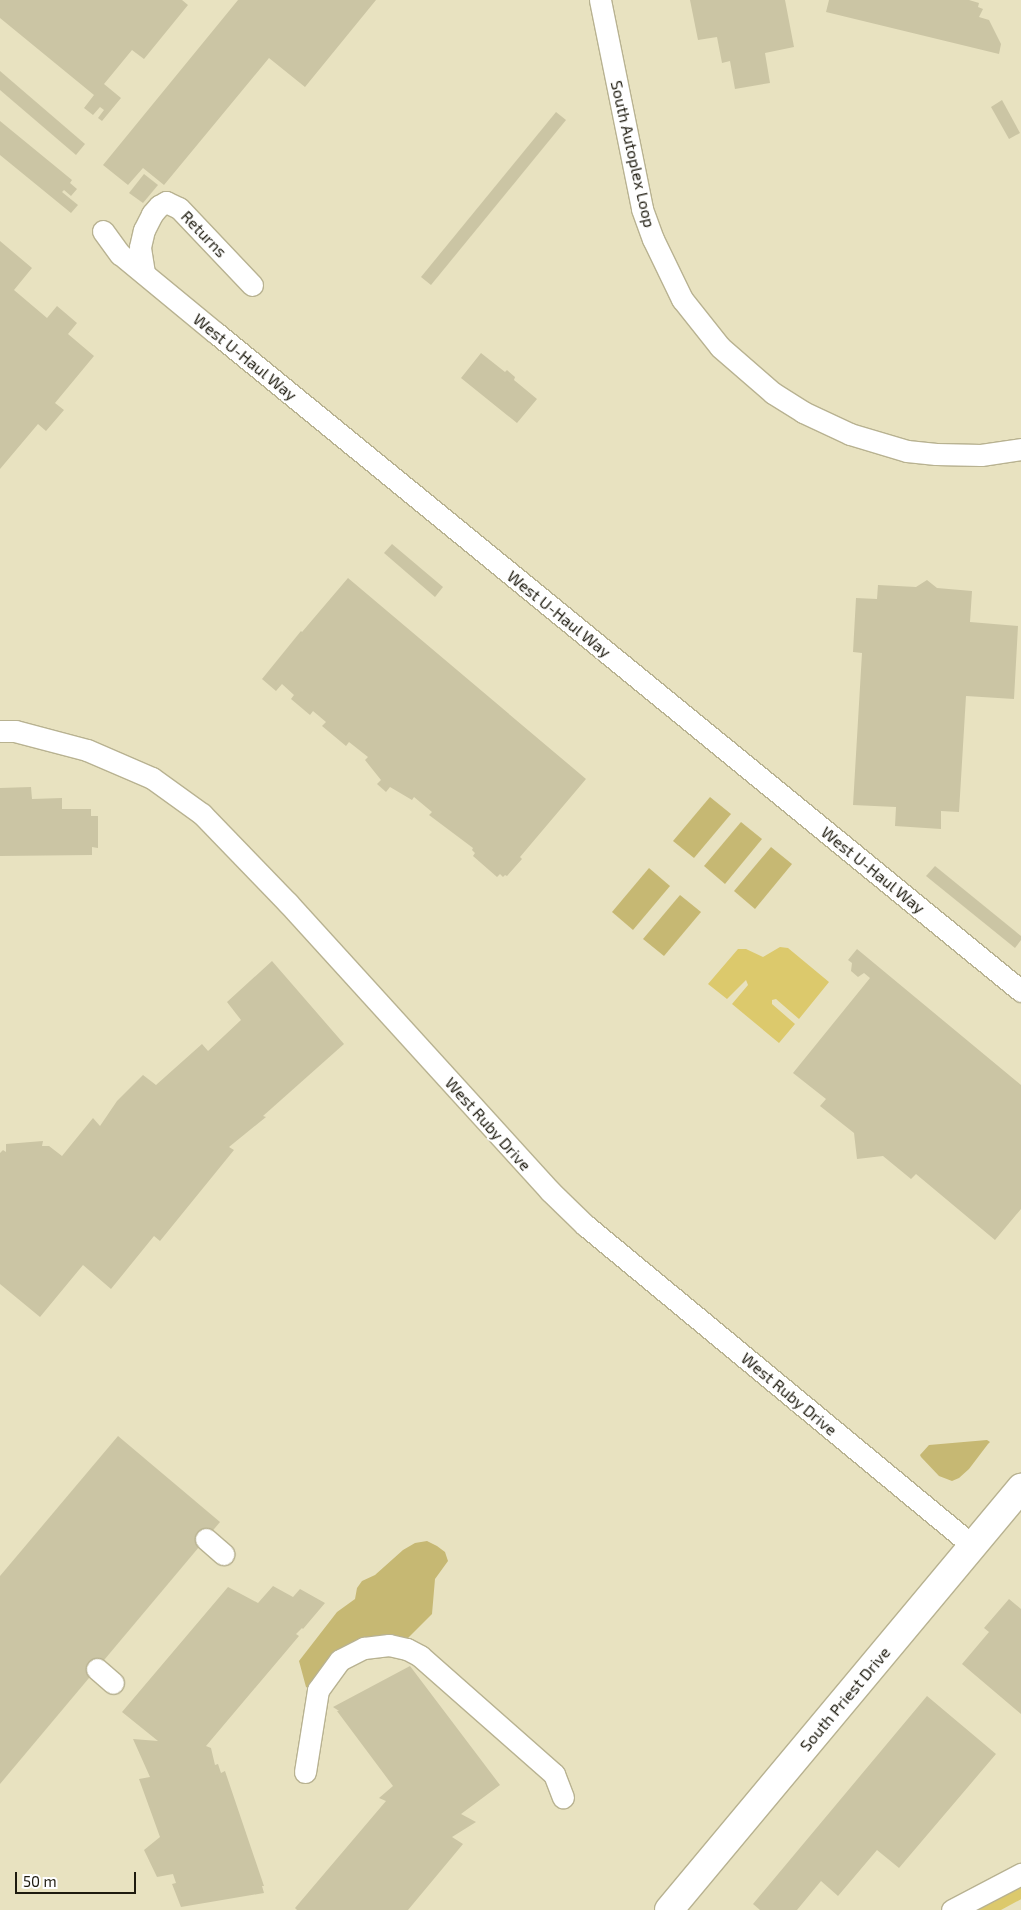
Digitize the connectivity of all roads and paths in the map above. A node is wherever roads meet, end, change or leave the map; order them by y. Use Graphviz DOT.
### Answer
graph roads {
  1 [pos="600,0"];
  2 [pos="103,231"];
  3 [pos="144,273"];
  4 [pos="252,285"];
  5 [pos="1021,449"];
  6 [pos="0,731"];
  7 [pos="1021,991"];
  8 [pos="1021,1488"];
  9 [pos="206,1539"];
  10 [pos="973,1546"];
  11 [pos="223,1554"];
  12 [pos="97,1669"];
  13 [pos="113,1683"];
  14 [pos="305,1772"];
  15 [pos="563,1797"];
  16 [pos="1021,1874"];
  17 [pos="668,1910"];
  18 [pos="952,1910"];
  1 -- 5 [label="street, South Autoplex Loop"];
  2 -- 3 [label="street, West U-Haul Way"];
  3 -- 4 [label="street, Returns"];
  3 -- 7 [label="street, West U-Haul Way"];
  6 -- 10 [label="street, West Ruby Drive"];
  8 -- 10 [label="main road, South Priest Drive"];
  9 -- 11 [label="street"];
  10 -- 17 [label="main road, South Priest Drive"];
  12 -- 13 [label="street"];
  14 -- 15 [label="street"];
  16 -- 18 [label="street"];
}
